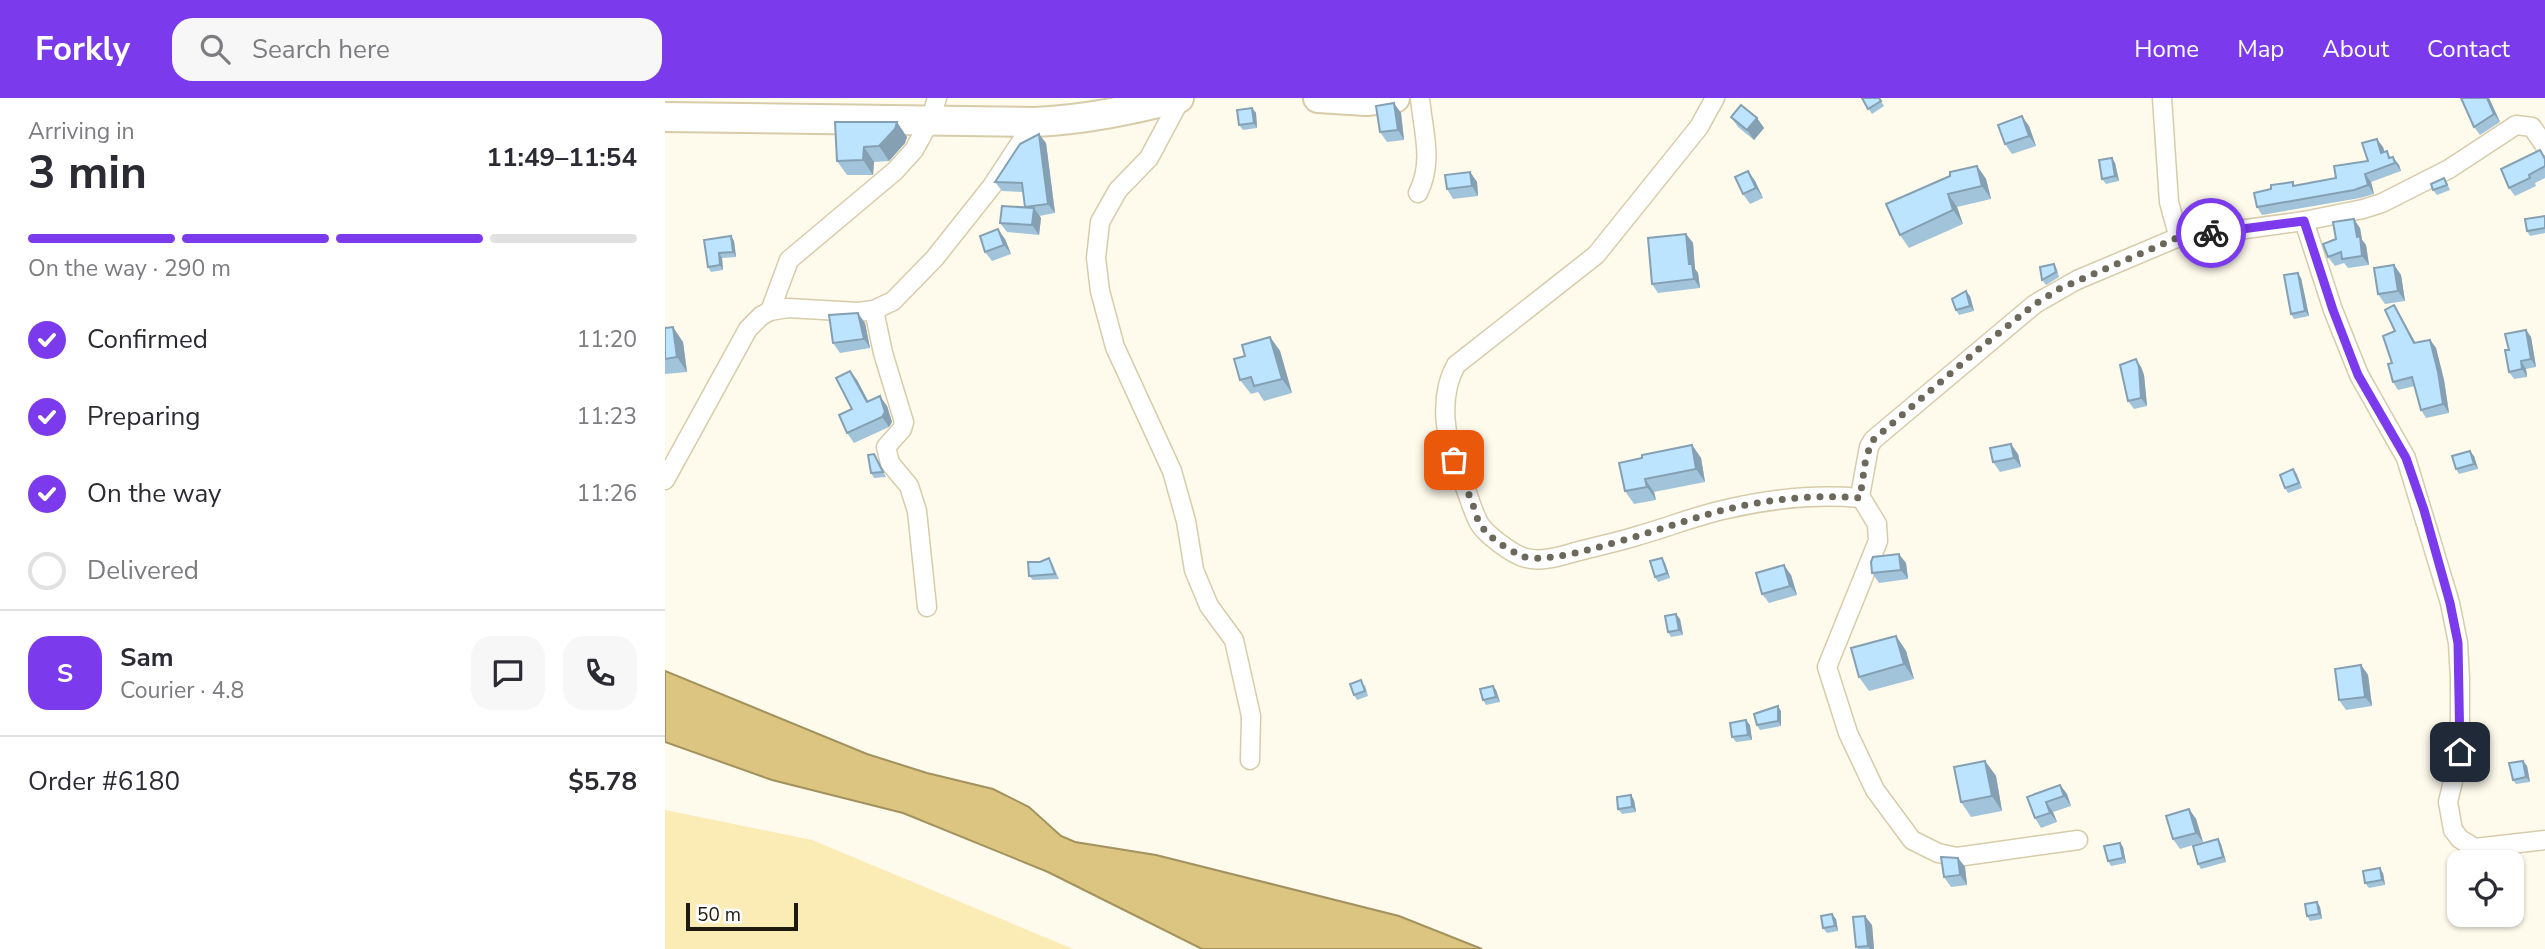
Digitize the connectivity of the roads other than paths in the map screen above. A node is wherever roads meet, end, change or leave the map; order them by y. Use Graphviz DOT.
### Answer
graph roads {
  1 [pos="1180,98"];
  2 [pos="1318,98"];
  3 [pos="1395,98"];
  4 [pos="1420,98"];
  5 [pos="1715,98"];
  6 [pos="2162,98"];
  7 [pos="934,109"];
  8 [pos="665,117"];
  9 [pos="1034,122"];
  10 [pos="2545,146"];
  11 [pos="1418,193"];
  12 [pos="2304,221"];
  13 [pos="2179,237"];
  14 [pos="770,310"];
  15 [pos="874,310"];
  16 [pos="665,480"];
  17 [pos="1860,498"];
  18 [pos="927,607"];
  19 [pos="1251,760"];
  20 [pos="2078,839"];
  21 [pos="2545,840"];
  1 -- 9 [label="main road"];
  1 -- 19 [label="street"];
  2 -- 3 [label="main road"];
  4 -- 11 [label="street"];
  5 -- 17 [label="street"];
  6 -- 13 [label="street"];
  7 -- 8 [label="main road"];
  7 -- 9 [label="main road"];
  7 -- 14 [label="street"];
  9 -- 15 [label="street"];
  10 -- 12 [label="street"];
  12 -- 13 [label="street"];
  12 -- 21 [label="street"];
  13 -- 17 [label="street"];
  14 -- 15 [label="street"];
  14 -- 16 [label="street"];
  15 -- 18 [label="street"];
  17 -- 20 [label="street"];
}
